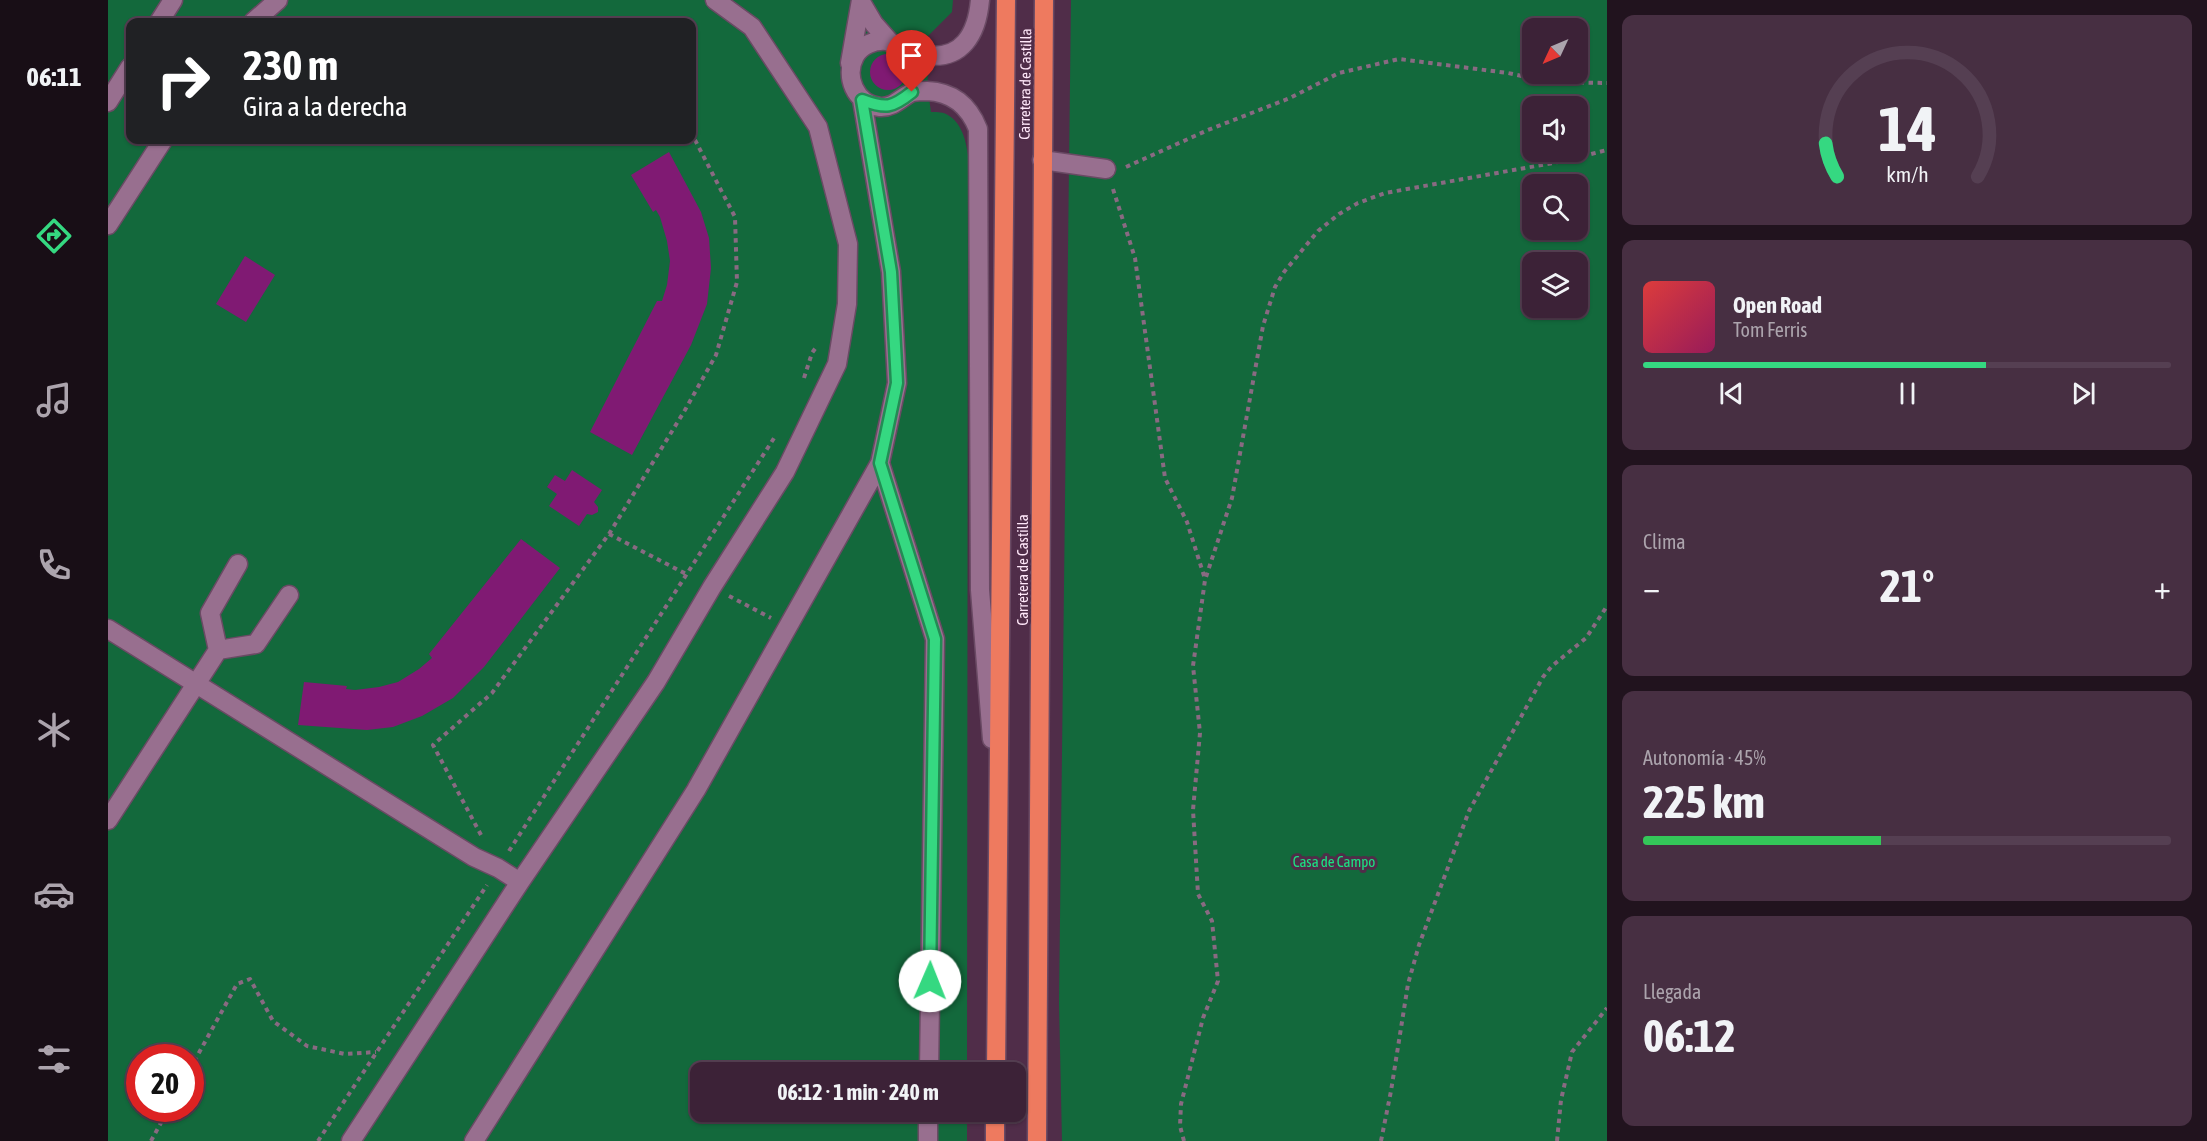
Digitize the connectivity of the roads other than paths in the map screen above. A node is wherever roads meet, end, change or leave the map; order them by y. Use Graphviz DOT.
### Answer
graph roads {
  1 [pos="173,0"];
  2 [pos="278,0"];
  3 [pos="715,0"];
  4 [pos="980,0"];
  5 [pos="1006,0"];
  6 [pos="1044,0"];
  7 [pos="861,1"];
  8 [pos="162,18"];
  9 [pos="258,18"];
  10 [pos="889,41"];
  11 [pos="850,65"];
  12 [pos="126,73"];
  13 [pos="862,100"];
  14 [pos="108,102"];
  15 [pos="160,144"];
  16 [pos="1042,160"];
  17 [pos="1106,169"];
  18 [pos="108,225"];
  19 [pos="880,463"];
  20 [pos="238,564"];
  21 [pos="289,595"];
  22 [pos="108,629"];
  23 [pos="218,651"];
  24 [pos="197,683"];
  25 [pos="998,810"];
  26 [pos="108,820"];
  27 [pos="520,882"];
  28 [pos="929,1062"];
  29 [pos="996,1062"];
  30 [pos="928,1122"];
  31 [pos="995,1122"];
  32 [pos="351,1141"];
  33 [pos="474,1141"];
  34 [pos="928,1141"];
  35 [pos="995,1141"];
  36 [pos="1036,1141"];
  1 -- 8 [label="lane"];
  2 -- 9 [label="lane"];
  3 -- 27 [label="lane"];
  4 -- 10 [label="lane"];
  5 -- 25 [label="highway, Carretera de Castilla"];
  6 -- 16 [label="highway, Carretera de Castilla"];
  7 -- 10 [label="lane"];
  7 -- 11 [label="lane"];
  10 -- 11 [label="lane"];
  11 -- 13 [label="lane"];
  12 -- 14 [label="lane"];
  13 -- 19 [label="lane"];
  13 -- 25 [label="lane"];
  15 -- 18 [label="lane"];
  16 -- 17 [label="lane"];
  16 -- 36 [label="highway, Carretera de Castilla"];
  19 -- 28 [label="lane"];
  19 -- 33 [label="lane"];
  20 -- 23 [label="lane"];
  21 -- 23 [label="lane"];
  22 -- 24 [label="lane"];
  23 -- 24 [label="lane"];
  24 -- 26 [label="lane"];
  24 -- 27 [label="lane"];
  25 -- 29 [label="highway, Carretera de Castilla"];
  27 -- 32 [label="lane"];
  30 -- 34 [label="lane"];
  31 -- 35 [label="highway"];
}
